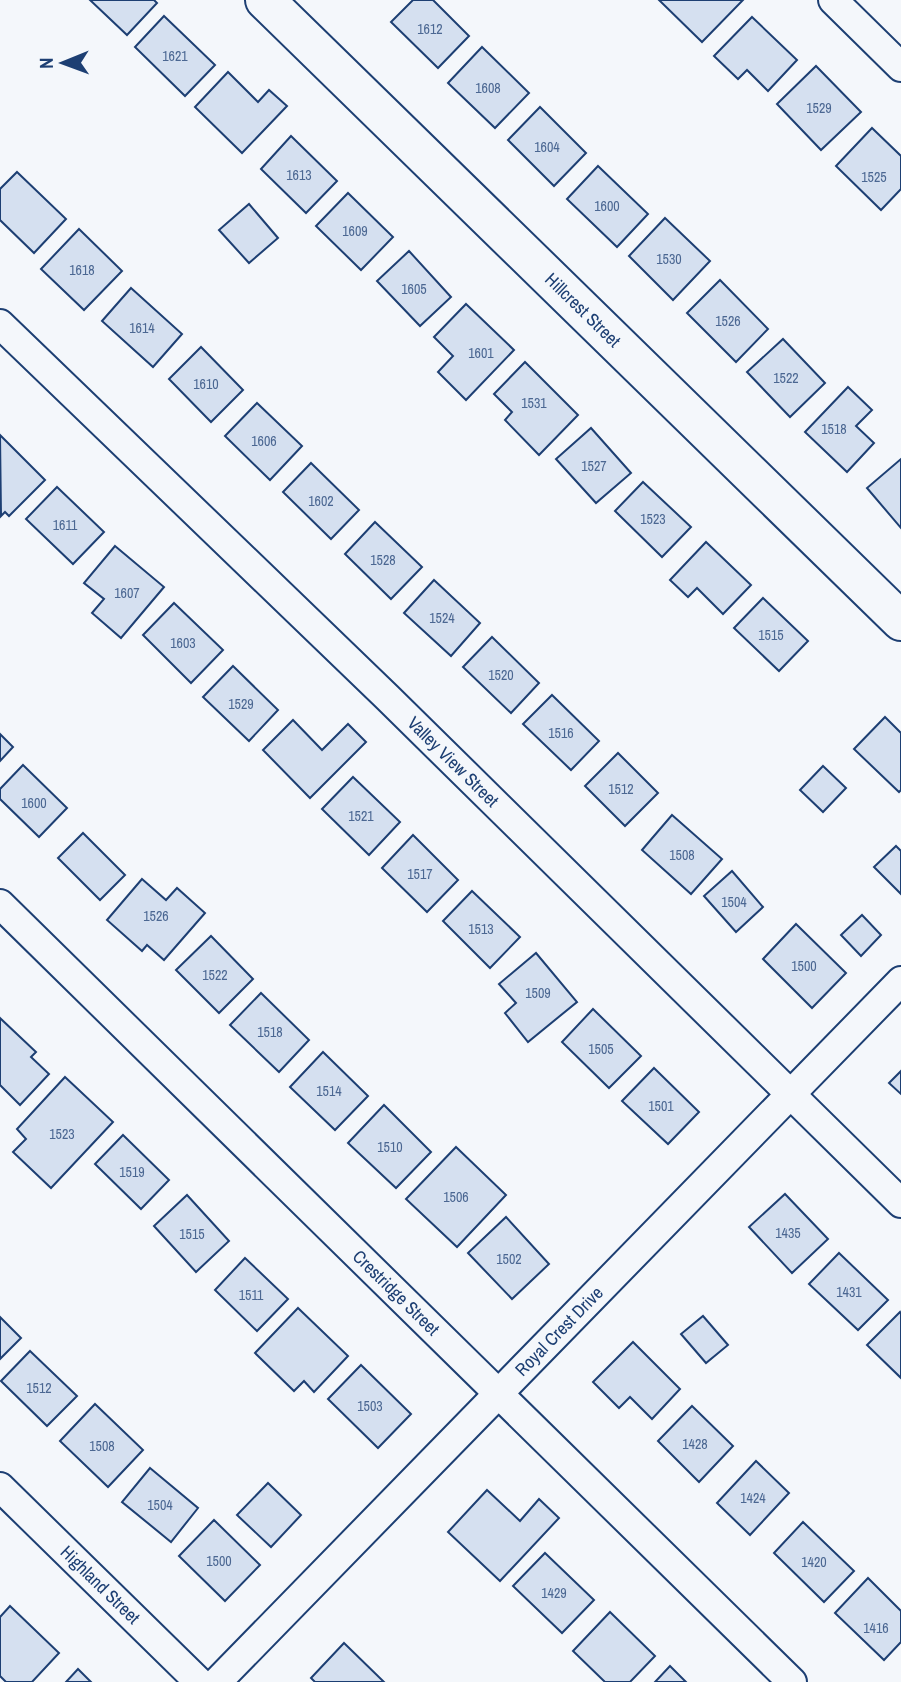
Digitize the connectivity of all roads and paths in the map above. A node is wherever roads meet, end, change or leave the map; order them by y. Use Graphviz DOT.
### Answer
graph roads {
  1 [pos="265,0"];
  2 [pos="833,0"];
  3 [pos="901,67"];
  4 [pos="0,324"];
  5 [pos="901,621"];
  6 [pos="0,904"];
  7 [pos="901,981"];
  8 [pos="790,1093"];
  9 [pos="901,1203"];
  10 [pos="499,1394"];
  11 [pos="0,1488"];
  12 [pos="199,1682"];
  13 [pos="216,1682"];
  14 [pos="792,1682"];
  1 -- 5 [label="street, Hillcrest Street"];
  2 -- 3 [label="street"];
  4 -- 8 [label="street, Valley View Street"];
  6 -- 10 [label="street, Crestridge Street"];
  7 -- 8 [label="street, Royal Crest Drive"];
  8 -- 9 [label="street, Valley View Street"];
  8 -- 10 [label="street, Royal Crest Drive"];
  10 -- 13 [label="street, Royal Crest Drive"];
  10 -- 14 [label="street, Crestridge Street"];
  11 -- 12 [label="street, Highland Street"];
}
